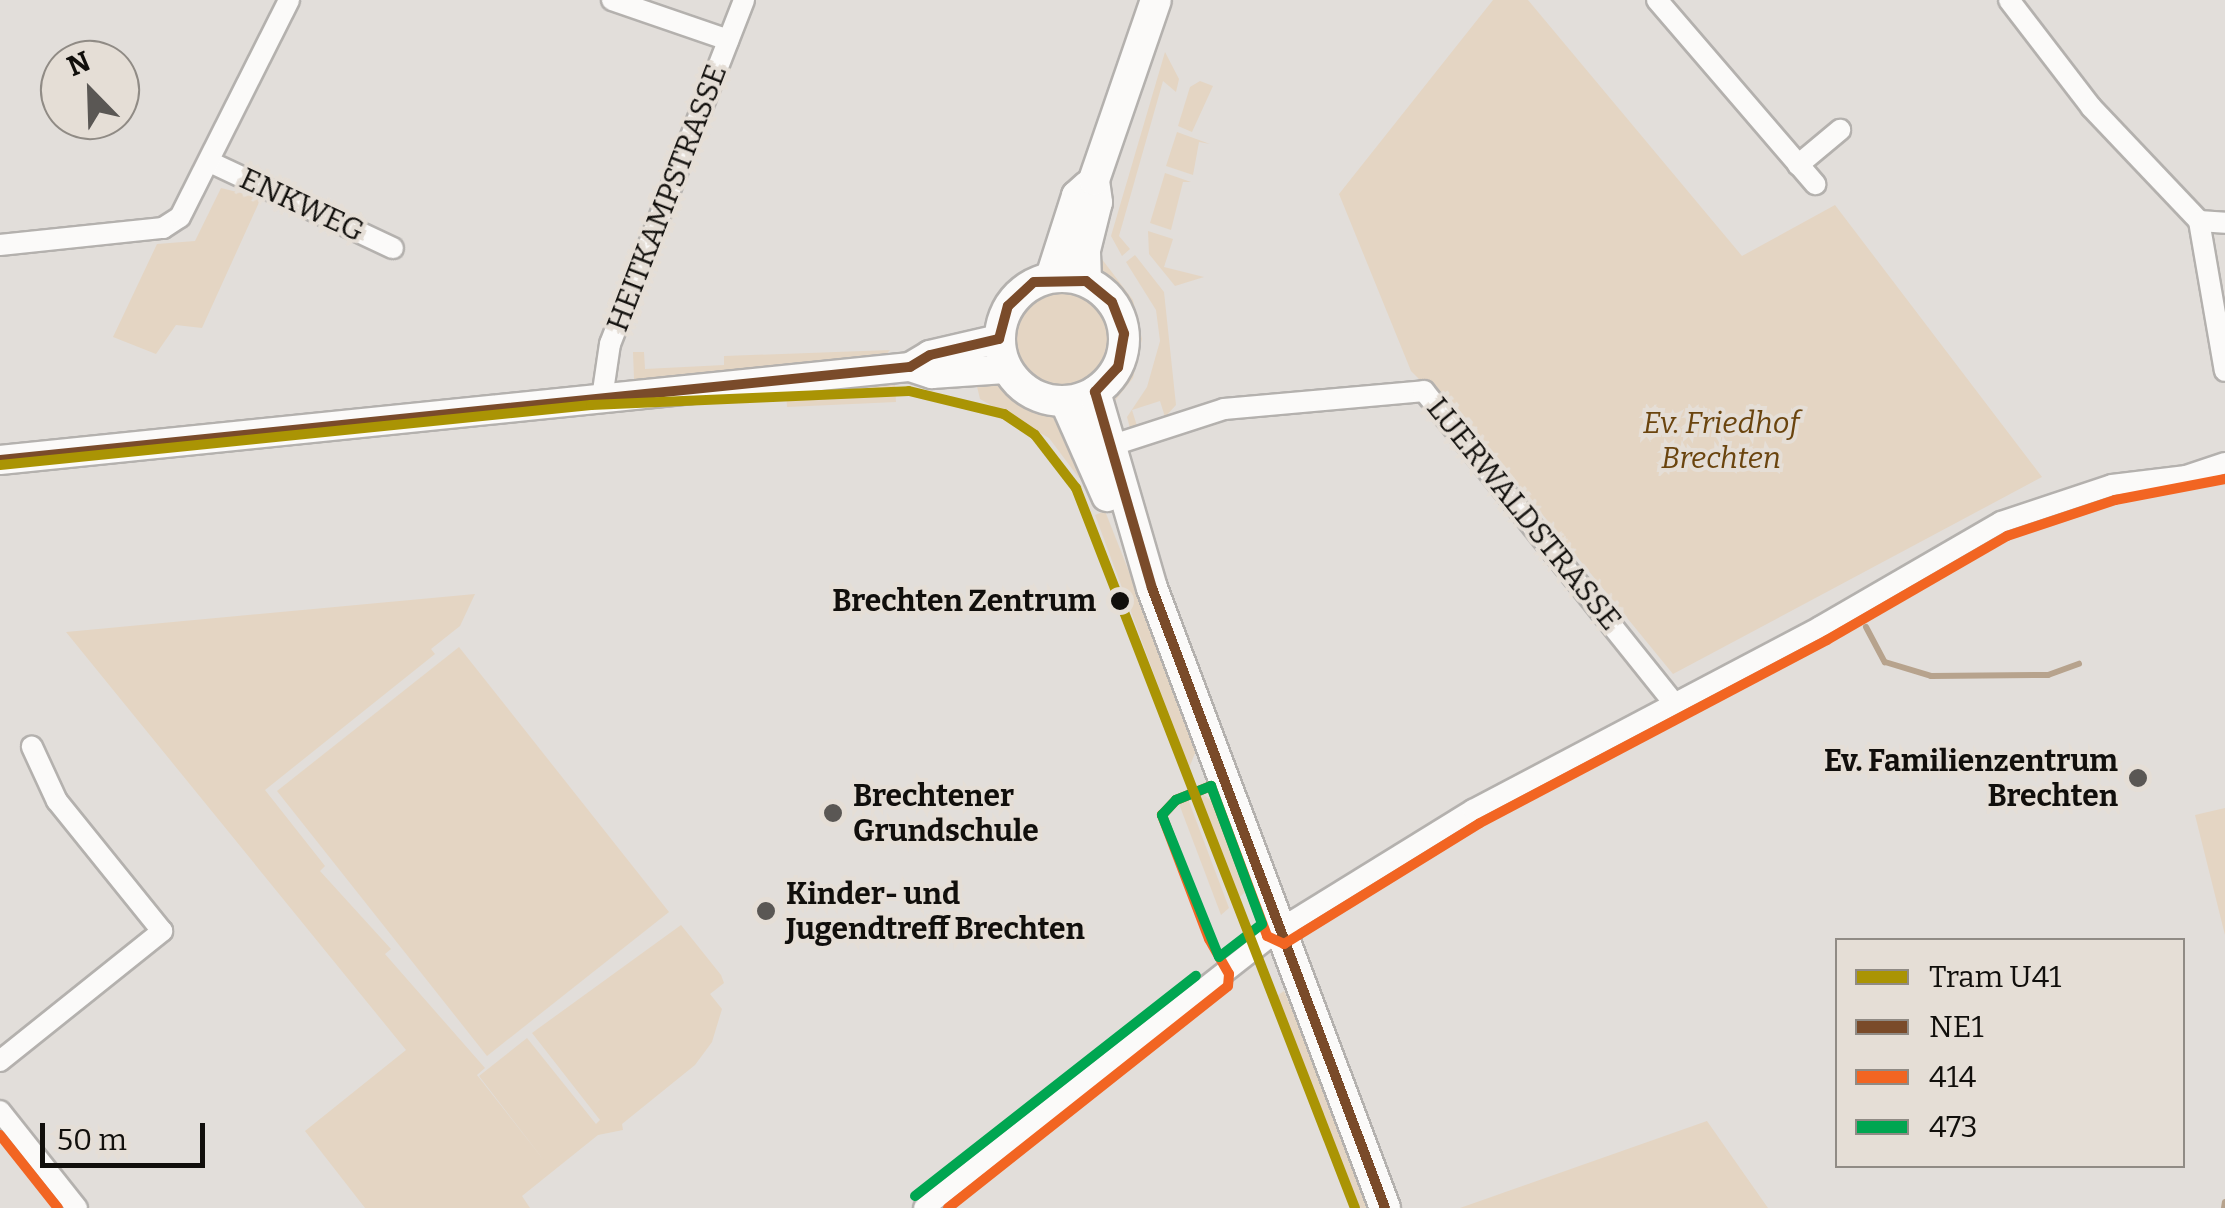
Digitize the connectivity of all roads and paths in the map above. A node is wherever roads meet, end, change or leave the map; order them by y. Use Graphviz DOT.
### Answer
graph roads {
  1 [pos="289,0"];
  2 [pos="612,0"];
  3 [pos="744,0"];
  4 [pos="1156,0"];
  5 [pos="1658,0"];
  6 [pos="2009,0"];
  7 [pos="728,40"];
  8 [pos="1840,130"];
  9 [pos="212,163"];
  10 [pos="1798,164"];
  11 [pos="1094,180"];
  12 [pos="1815,184"];
  13 [pos="2199,221"];
  14 [pos="2225,224"];
  15 [pos="0,245"];
  16 [pos="393,248"];
  17 [pos="1051,277"];
  18 [pos="1086,281"];
  19 [pos="999,340"];
  20 [pos="910,367"];
  21 [pos="1007,369"];
  22 [pos="2225,372"];
  23 [pos="1095,392"];
  24 [pos="602,398"];
  25 [pos="1065,402"];
  26 [pos="1110,446"];
  27 [pos="0,460"];
  28 [pos="2225,463"];
  29 [pos="1152,588"];
  30 [pos="1672,702"];
  31 [pos="32,747"];
  32 [pos="1280,929"];
  33 [pos="0,1061"];
  34 [pos="0,1110"];
  35 [pos="77,1208"];
  36 [pos="924,1208"];
  37 [pos="1384,1208"];
  1 -- 9 [label="street"];
  2 -- 7 [label="street"];
  3 -- 7 [label="street, HEITKAMPSTRASSE"];
  4 -- 11 [label="main road"];
  5 -- 10 [label="street"];
  6 -- 13 [label="street"];
  7 -- 24 [label="street, HEITKAMPSTRASSE"];
  8 -- 10 [label="street"];
  9 -- 15 [label="street"];
  9 -- 16 [label="street, ENKWEG"];
  10 -- 12 [label="street"];
  11 -- 17 [label="main road"];
  11 -- 18 [label="main road"];
  13 -- 14 [label="street"];
  13 -- 22 [label="street"];
  17 -- 18 [label="main road"];
  17 -- 19 [label="main road"];
  18 -- 23 [label="main road"];
  19 -- 20 [label="main road"];
  19 -- 21 [label="main road"];
  20 -- 21 [label="main road"];
  20 -- 24 [label="main road"];
  21 -- 25 [label="main road"];
  23 -- 25 [label="main road"];
  23 -- 26 [label="main road"];
  24 -- 27 [label="main road"];
  25 -- 29 [label="main road"];
  26 -- 29 [label="main road"];
  26 -- 30 [label="street, LUERWALDSTRASSE"];
  28 -- 30 [label="street"];
  29 -- 32 [label="main road"];
  30 -- 32 [label="street"];
  31 -- 33 [label="street"];
  32 -- 36 [label="street"];
  32 -- 37 [label="main road"];
  34 -- 35 [label="street"];
}
